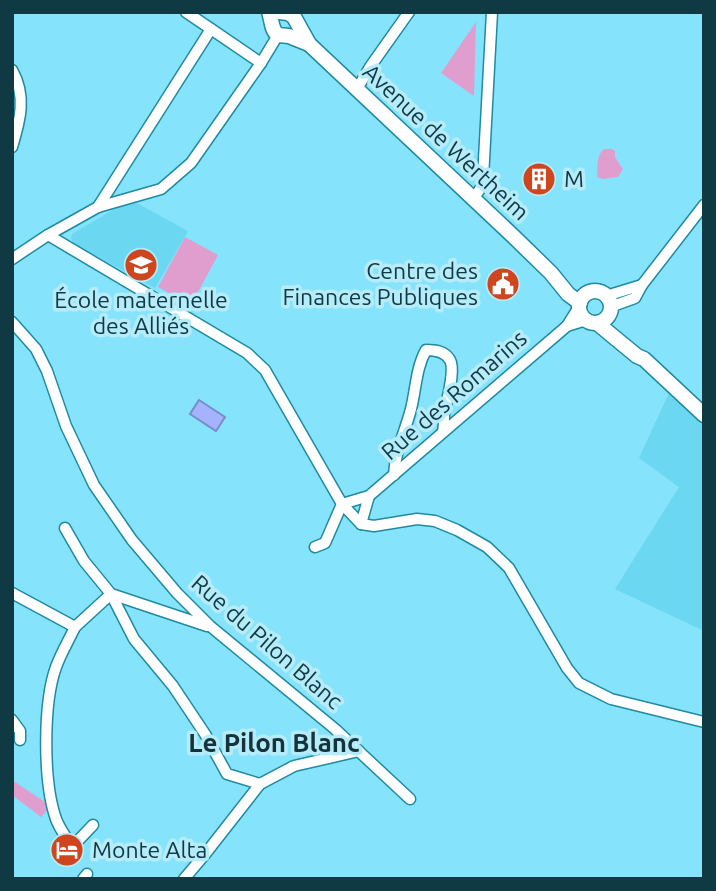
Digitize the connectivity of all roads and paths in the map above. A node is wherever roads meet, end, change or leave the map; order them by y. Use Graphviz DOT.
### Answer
graph roads {
  1 [pos="186,12"];
  2 [pos="409,12"];
  3 [pos="492,12"];
  4 [pos="283,20"];
  5 [pos="211,29"];
  6 [pos="261,63"];
  7 [pos="12,71"];
  8 [pos="357,89"];
  9 [pos="12,148"];
  10 [pos="474,198"];
  11 [pos="704,205"];
  12 [pos="98,207"];
  13 [pos="48,235"];
  14 [pos="12,259"];
  15 [pos="594,308"];
  16 [pos="12,322"];
  17 [pos="704,415"];
  18 [pos="443,432"];
  19 [pos="394,475"];
  20 [pos="369,496"];
  21 [pos="342,504"];
  22 [pos="361,524"];
  23 [pos="65,528"];
  24 [pos="315,547"];
  25 [pos="12,593"];
  26 [pos="111,594"];
  27 [pos="209,626"];
  28 [pos="75,628"];
  29 [pos="12,720"];
  30 [pos="704,722"];
  31 [pos="20,740"];
  32 [pos="359,751"];
  33 [pos="260,784"];
  34 [pos="410,799"];
  35 [pos="93,825"];
  36 [pos="184,879"];
  1 -- 5 [label="street"];
  2 -- 8 [label="street"];
  3 -- 10 [label="street"];
  4 -- 6 [label="street"];
  4 -- 8 [label="street, Avenue de Wertheim"];
  5 -- 6 [label="street"];
  5 -- 12 [label="street"];
  6 -- 12 [label="street"];
  7 -- 9 [label="street"];
  8 -- 10 [label="street, Avenue de Wertheim"];
  10 -- 15 [label="street, Avenue de Wertheim"];
  11 -- 15 [label="street"];
  12 -- 13 [label="street"];
  13 -- 14 [label="street"];
  13 -- 21 [label="street"];
  15 -- 17 [label="street, Avenue de Wertheim"];
  15 -- 18 [label="street, Rue des Romarins"];
  16 -- 27 [label="street, Rue du Pilon Blanc"];
  18 -- 19 [label="street, Rue des Romarins"];
  18 -- 19 [label="street"];
  19 -- 20 [label="street, Rue des Romarins"];
  20 -- 21 [label="street"];
  20 -- 22 [label="street"];
  21 -- 22 [label="street"];
  21 -- 24 [label="street"];
  22 -- 30 [label="street"];
  23 -- 26 [label="street"];
  25 -- 28 [label="street"];
  26 -- 27 [label="street"];
  26 -- 28 [label="street"];
  26 -- 33 [label="street"];
  27 -- 32 [label="street, Rue du Pilon Blanc"];
  28 -- 35 [label="street"];
  29 -- 31 [label="street"];
  32 -- 33 [label="street"];
  32 -- 34 [label="street, Rue du Pilon Blanc"];
  33 -- 36 [label="street"];
}
